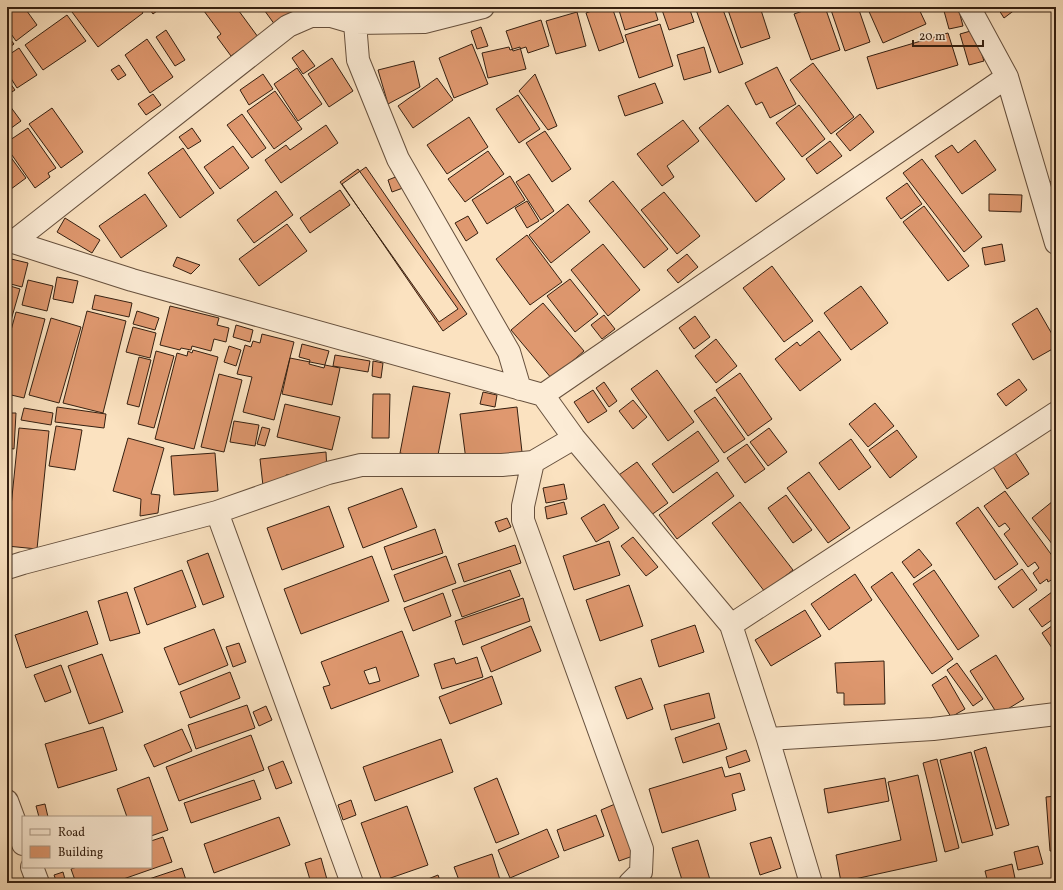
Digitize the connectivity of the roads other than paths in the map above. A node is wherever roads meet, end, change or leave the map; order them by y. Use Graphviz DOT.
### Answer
graph roads {
  1 [pos="483,7"];
  2 [pos="969,7"];
  3 [pos="355,23"];
  4 [pos="1007,77"];
  5 [pos="10,241"];
  6 [pos="1056,243"];
  7 [pos="520,389"];
  8 [pos="543,396"];
  9 [pos="1056,413"];
  10 [pos="574,438"];
  11 [pos="533,462"];
  12 [pos="217,512"];
  13 [pos="7,568"];
  14 [pos="731,625"];
  15 [pos="1056,714"];
  16 [pos="768,739"];
  17 [pos="7,801"];
  18 [pos="22,841"];
  19 [pos="32,868"];
  20 [pos="38,883"];
  21 [pos="352,883"];
  22 [pos="630,883"];
  23 [pos="811,883"];
  1 -- 3 [label="street"];
  2 -- 4 [label="street"];
  3 -- 5 [label="street"];
  3 -- 7 [label="street"];
  4 -- 6 [label="street"];
  4 -- 8 [label="street"];
  5 -- 7 [label="street"];
  7 -- 8 [label="street"];
  8 -- 10 [label="street"];
  9 -- 14 [label="street"];
  10 -- 11 [label="street"];
  10 -- 14 [label="street"];
  11 -- 12 [label="street"];
  11 -- 22 [label="street"];
  12 -- 13 [label="street"];
  12 -- 21 [label="street"];
  14 -- 16 [label="street"];
  15 -- 16 [label="street"];
  16 -- 23 [label="street"];
  17 -- 18 [label="street"];
  19 -- 20 [label="street"];
}
